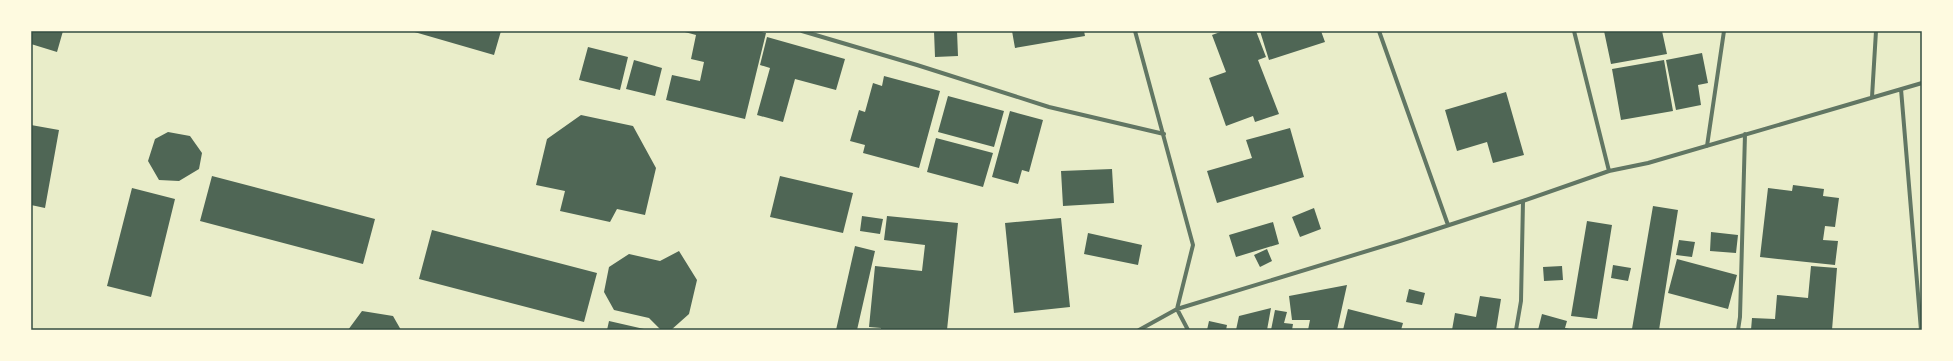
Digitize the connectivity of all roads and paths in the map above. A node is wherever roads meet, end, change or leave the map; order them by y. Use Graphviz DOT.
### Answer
graph roads {
  1 [pos="802,31"];
  2 [pos="1135,31"];
  3 [pos="1379,31"];
  4 [pos="1574,31"];
  5 [pos="1724,31"];
  6 [pos="1876,31"];
  7 [pos="1922,83"];
  8 [pos="1901,89"];
  9 [pos="1872,98"];
  10 [pos="1164,134"];
  11 [pos="1745,134"];
  12 [pos="1707,146"];
  13 [pos="1609,171"];
  14 [pos="1523,201"];
  15 [pos="1448,225"];
  16 [pos="1177,309"];
  17 [pos="1139,330"];
  18 [pos="1188,330"];
  19 [pos="1516,330"];
  20 [pos="1738,330"];
  21 [pos="1921,330"];
  1 -- 10 [label="street"];
  2 -- 10 [label="street"];
  3 -- 15 [label="street"];
  4 -- 13 [label="street"];
  5 -- 12 [label="street"];
  6 -- 9 [label="street"];
  7 -- 8 [label="street"];
  8 -- 9 [label="street"];
  8 -- 21 [label="street"];
  9 -- 11 [label="street"];
  10 -- 16 [label="street"];
  11 -- 12 [label="street"];
  11 -- 20 [label="street"];
  12 -- 13 [label="street"];
  13 -- 14 [label="street"];
  14 -- 15 [label="street"];
  14 -- 19 [label="street"];
  15 -- 16 [label="street"];
  16 -- 17 [label="street"];
  16 -- 18 [label="street"];
}
